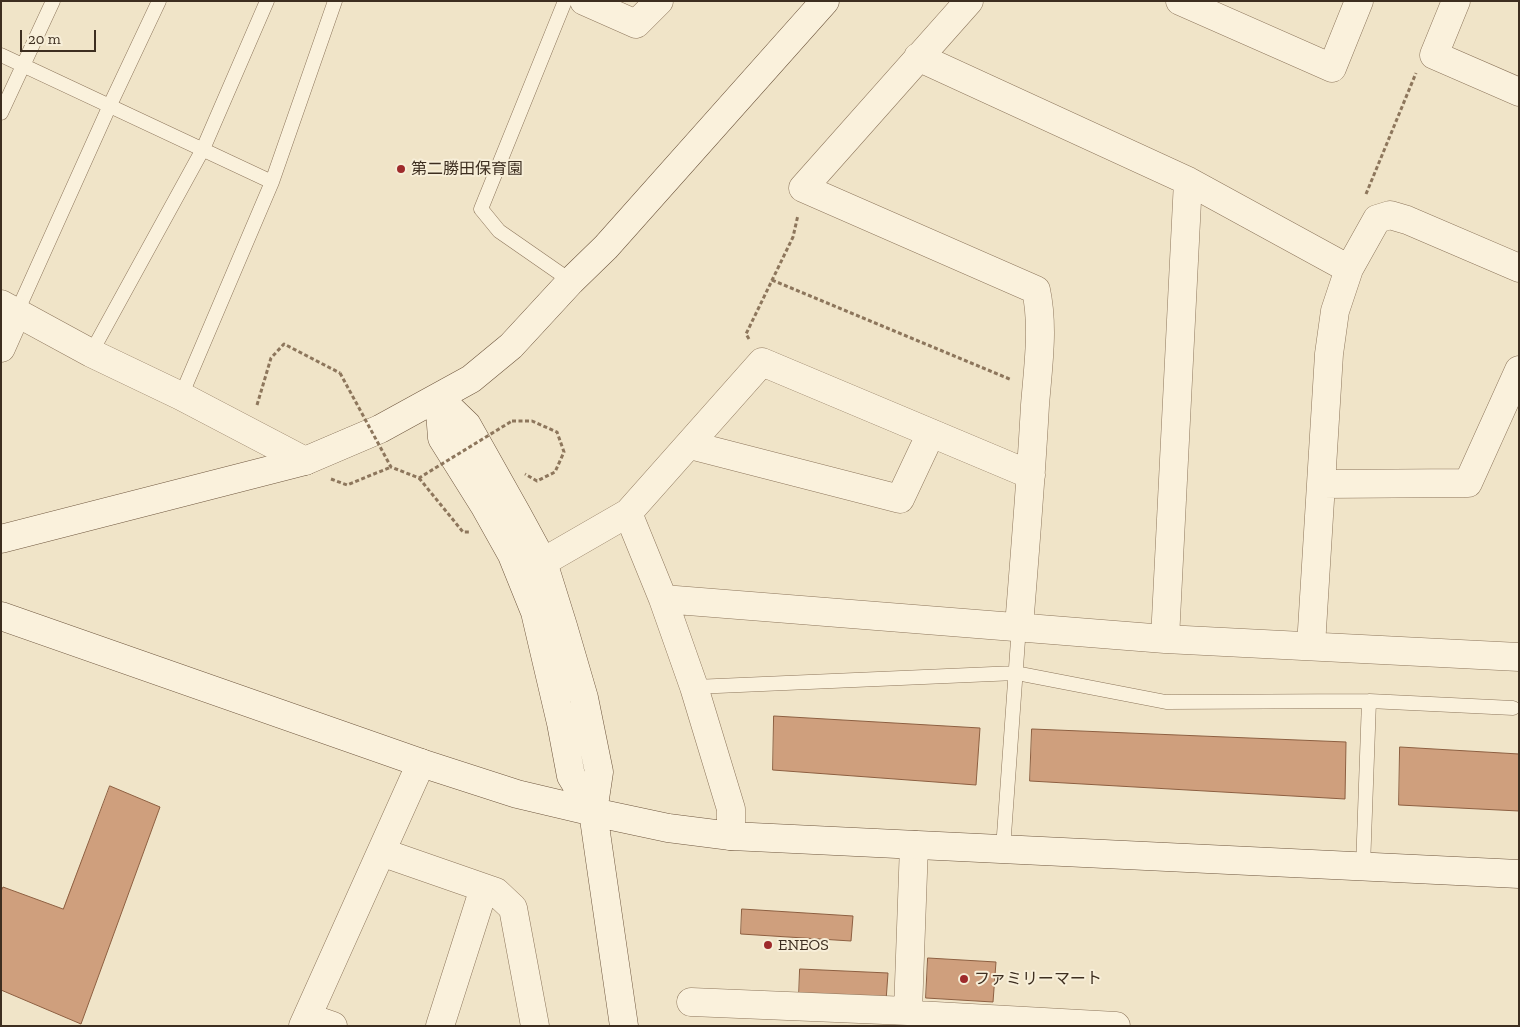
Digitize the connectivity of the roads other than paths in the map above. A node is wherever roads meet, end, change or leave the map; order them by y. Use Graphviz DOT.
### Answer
graph roads {
  1 [pos="54,1"];
  2 [pos="159,1"];
  3 [pos="266,1"];
  4 [pos="335,1"];
  5 [pos="566,1"];
  6 [pos="584,1"];
  7 [pos="658,1"];
  8 [pos="825,1"];
  9 [pos="969,1"];
  10 [pos="1180,1"];
  11 [pos="1359,1"];
  12 [pos="1456,1"];
  13 [pos="1,55"];
  14 [pos="918,57"];
  15 [pos="24,65"];
  16 [pos="1519,92"];
  17 [pos="110,106"];
  18 [pos="1,113"];
  19 [pos="203,150"];
  20 [pos="1188,181"];
  21 [pos="272,182"];
  22 [pos="1349,268"];
  23 [pos="1519,268"];
  24 [pos="571,281"];
  25 [pos="9,308"];
  26 [pos="1,348"];
  27 [pos="91,353"];
  28 [pos="1519,370"];
  29 [pos="181,396"];
  30 [pos="439,398"];
  31 [pos="931,433"];
  32 [pos="690,445"];
  33 [pos="304,461"];
  34 [pos="1031,475"];
  35 [pos="1322,484"];
  36 [pos="628,513"];
  37 [pos="1,539"];
  38 [pos="543,562"];
  39 [pos="663,599"];
  40 [pos="1,616"];
  41 [pos="1019,626"];
  42 [pos="1165,639"];
  43 [pos="1311,646"];
  44 [pos="1519,657"];
  45 [pos="1016,673"];
  46 [pos="694,687"];
  47 [pos="1369,701"];
  48 [pos="1513,708"];
  49 [pos="421,763"];
  50 [pos="594,812"];
  51 [pos="731,836"];
  52 [pos="914,845"];
  53 [pos="1003,849"];
  54 [pos="380,852"];
  55 [pos="1363,867"];
  56 [pos="1519,874"];
  57 [pos="484,888"];
  58 [pos="690,1002"];
  59 [pos="870,1018"];
  60 [pos="305,1021"];
  61 [pos="332,1026"];
  62 [pos="440,1026"];
  63 [pos="535,1026"];
  64 [pos="624,1026"];
  65 [pos="917,1026"];
  66 [pos="1116,1026"];
  1 -- 15 [label="lane"];
  2 -- 17 [label="lane"];
  3 -- 19 [label="lane"];
  4 -- 21 [label="lane"];
  5 -- 24 [label="lane"];
  6 -- 7 [label="street"];
  8 -- 24 [label="street"];
  9 -- 14 [label="street"];
  10 -- 11 [label="street"];
  12 -- 16 [label="street"];
  13 -- 15 [label="lane"];
  14 -- 20 [label="street"];
  14 -- 34 [label="street"];
  15 -- 17 [label="lane"];
  15 -- 18 [label="lane"];
  17 -- 19 [label="lane"];
  17 -- 25 [label="lane"];
  19 -- 21 [label="lane"];
  19 -- 27 [label="lane"];
  20 -- 22 [label="street"];
  20 -- 42 [label="street"];
  21 -- 29 [label="lane"];
  22 -- 23 [label="street"];
  22 -- 35 [label="street"];
  24 -- 30 [label="street"];
  25 -- 26 [label="street"];
  25 -- 27 [label="street"];
  27 -- 29 [label="street"];
  28 -- 35 [label="street"];
  29 -- 33 [label="street"];
  30 -- 33 [label="street"];
  30 -- 38 [label="street"];
  30 -- 50 [label="street"];
  31 -- 32 [label="street"];
  31 -- 32 [label="street"];
  31 -- 34 [label="street"];
  32 -- 36 [label="street"];
  33 -- 37 [label="street"];
  34 -- 41 [label="street"];
  35 -- 43 [label="street"];
  36 -- 38 [label="street"];
  36 -- 39 [label="street"];
  38 -- 50 [label="street"];
  39 -- 41 [label="street"];
  39 -- 46 [label="street"];
  40 -- 49 [label="street"];
  41 -- 42 [label="street"];
  41 -- 45 [label="lane"];
  42 -- 43 [label="street"];
  43 -- 44 [label="street"];
  45 -- 46 [label="lane"];
  45 -- 47 [label="lane"];
  45 -- 53 [label="lane"];
  46 -- 51 [label="street"];
  47 -- 48 [label="lane"];
  47 -- 55 [label="lane"];
  49 -- 50 [label="street"];
  49 -- 54 [label="street"];
  50 -- 51 [label="street"];
  50 -- 64 [label="street"];
  51 -- 52 [label="street"];
  52 -- 53 [label="street"];
  52 -- 59 [label="street"];
  53 -- 55 [label="street"];
  54 -- 57 [label="street"];
  54 -- 60 [label="street"];
  55 -- 56 [label="street"];
  57 -- 62 [label="street"];
  57 -- 63 [label="street"];
  58 -- 59 [label="street"];
  60 -- 61 [label="street"];
  65 -- 66 [label="street"];
}
